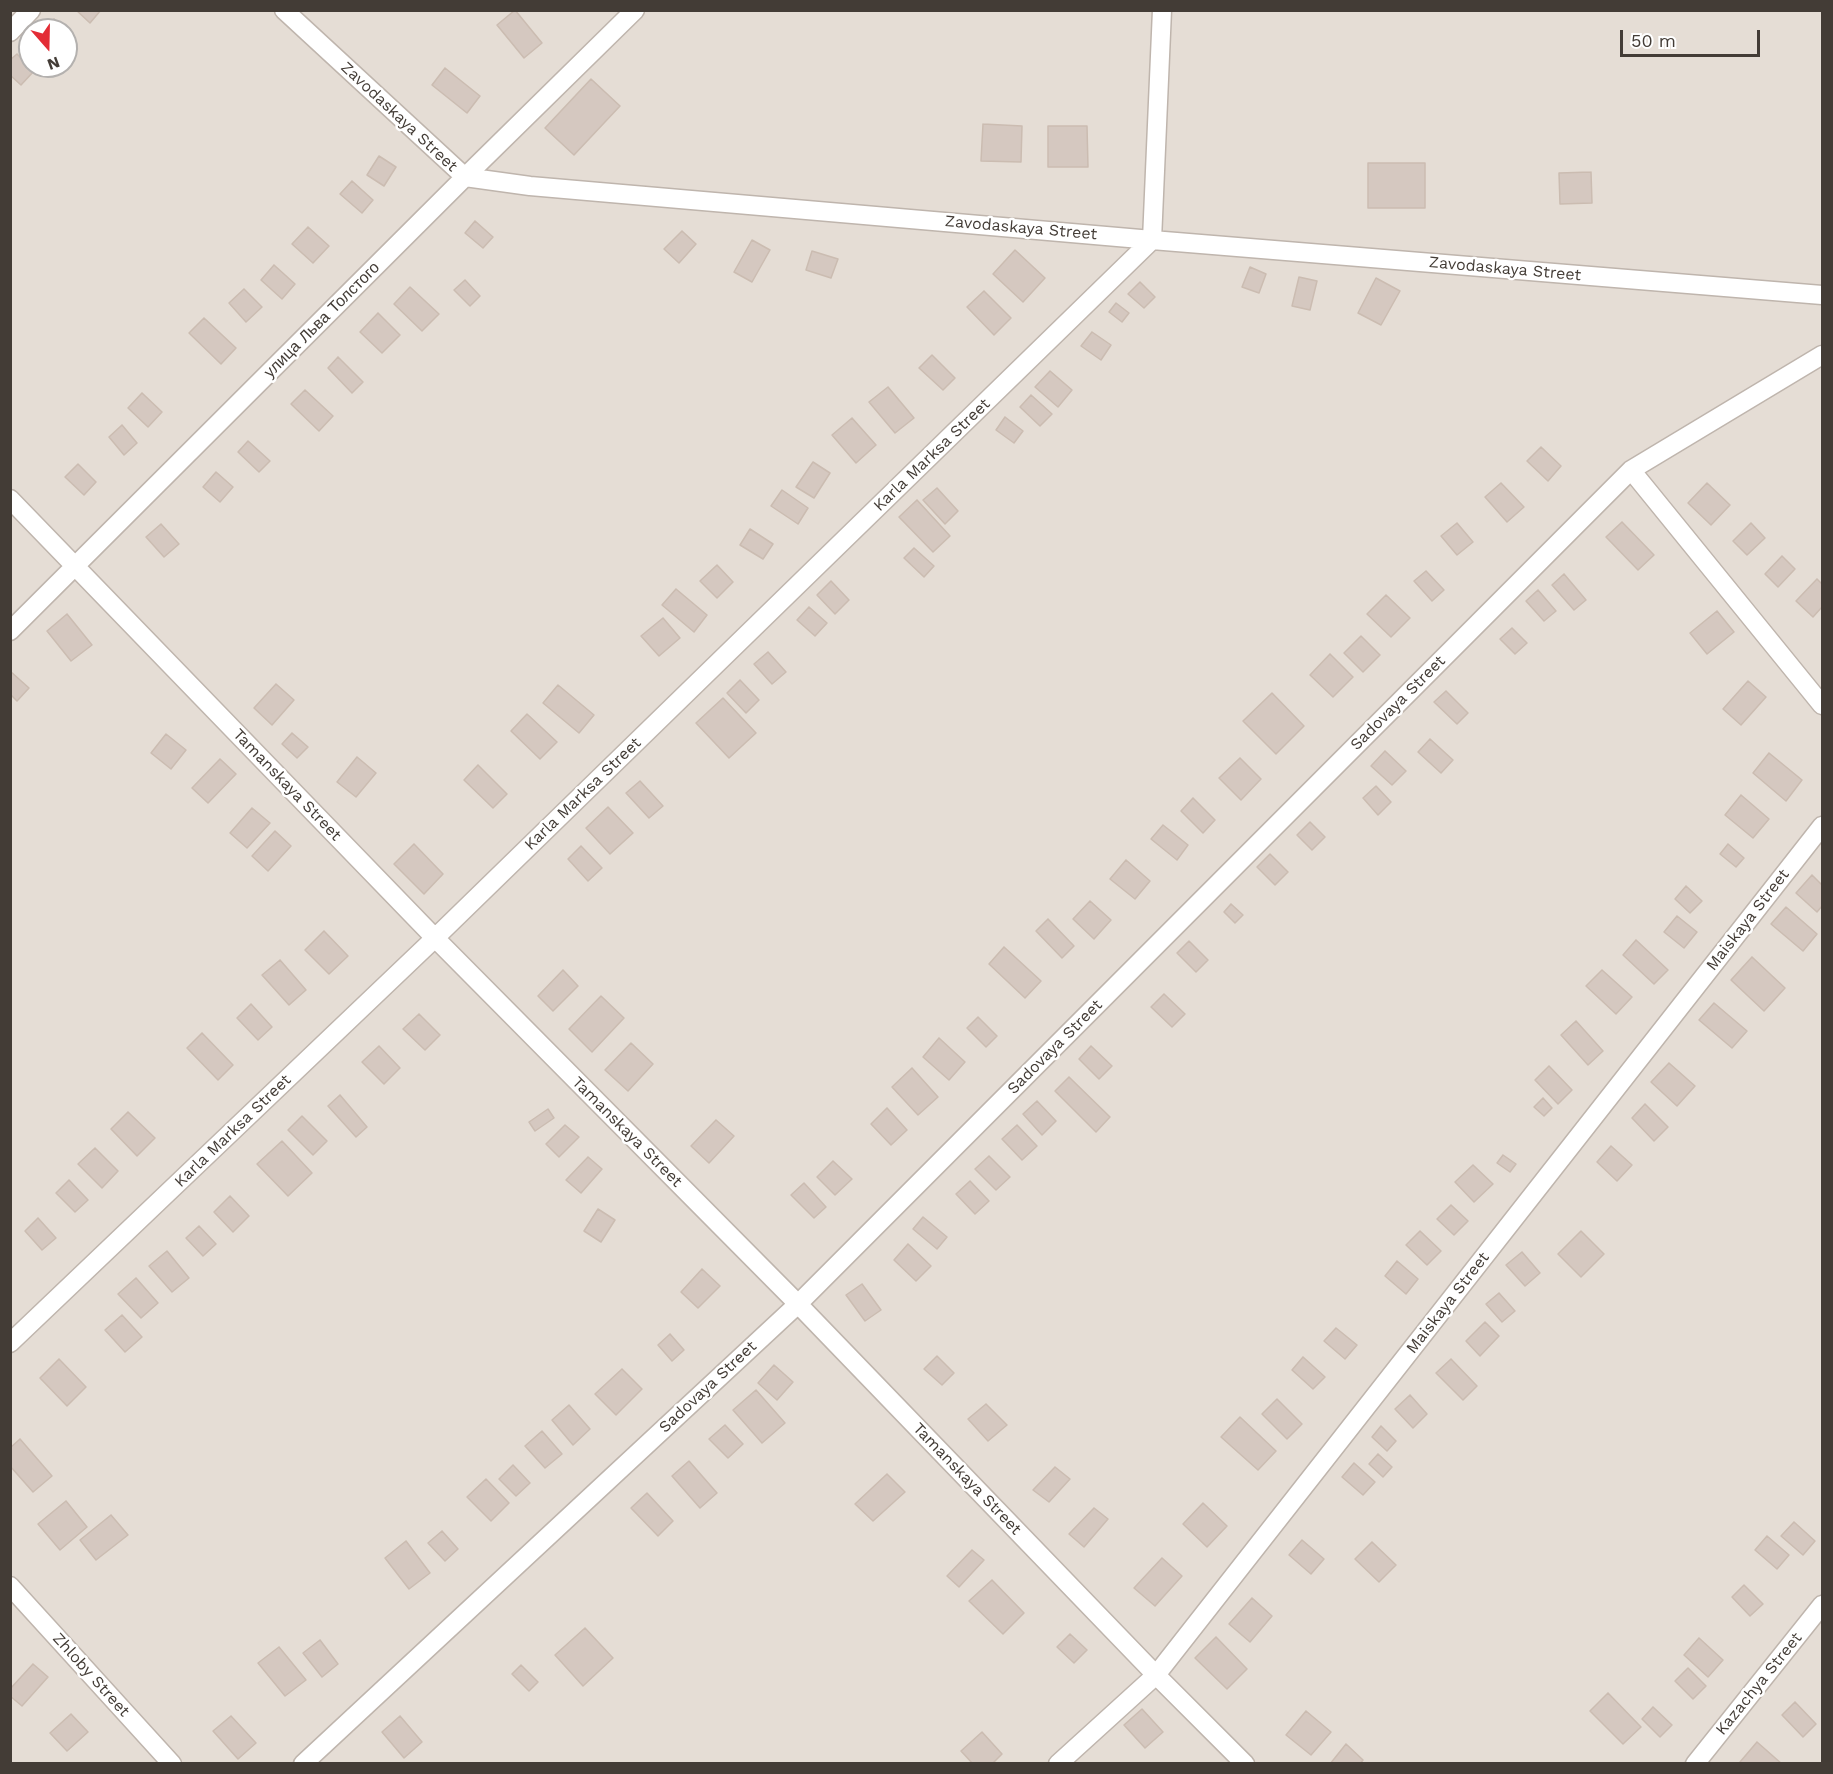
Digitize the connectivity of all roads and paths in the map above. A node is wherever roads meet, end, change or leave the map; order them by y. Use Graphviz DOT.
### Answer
graph roads {
  1 [pos="31,10"];
  2 [pos="284,10"];
  3 [pos="635,10"];
  4 [pos="1162,10"];
  5 [pos="10,32"];
  6 [pos="465,177"];
  7 [pos="1152,240"];
  8 [pos="1822,295"];
  9 [pos="1822,355"];
  10 [pos="1631,470"];
  11 [pos="10,500"];
  12 [pos="75,565"];
  13 [pos="10,631"];
  14 [pos="1822,705"];
  15 [pos="1822,826"];
  16 [pos="435,938"];
  17 [pos="798,1304"];
  18 [pos="10,1343"];
  19 [pos="10,1587"];
  20 [pos="1822,1605"];
  21 [pos="1156,1675"];
  22 [pos="172,1764"];
  23 [pos="303,1764"];
  24 [pos="1058,1764"];
  25 [pos="1245,1764"];
  26 [pos="1695,1764"];
  1 -- 5 [label="street"];
  2 -- 6 [label="street, Zavodaskaya Street"];
  3 -- 6 [label="street, улица Льва Толстого"];
  4 -- 7 [label="street"];
  6 -- 7 [label="street, Zavodaskaya Street"];
  6 -- 12 [label="street, улица Льва Толстого"];
  7 -- 8 [label="street, Zavodaskaya Street"];
  7 -- 16 [label="street, Karla Marksa Street"];
  9 -- 10 [label="street, Sadovaya Street"];
  10 -- 14 [label="street"];
  10 -- 17 [label="street, Sadovaya Street"];
  11 -- 12 [label="street, Tamanskaya Street"];
  12 -- 13 [label="street, улица Льва Толстого"];
  12 -- 16 [label="street, Tamanskaya Street"];
  15 -- 21 [label="street, Maiskaya Street"];
  16 -- 17 [label="street, Tamanskaya Street"];
  16 -- 18 [label="street, Karla Marksa Street"];
  17 -- 21 [label="street, Tamanskaya Street"];
  17 -- 23 [label="street, Sadovaya Street"];
  19 -- 22 [label="street, Zhloby Street"];
  20 -- 26 [label="street, Kazachya Street"];
  21 -- 24 [label="street, Maiskaya Street"];
  21 -- 25 [label="street, Tamanskaya Street"];
}
